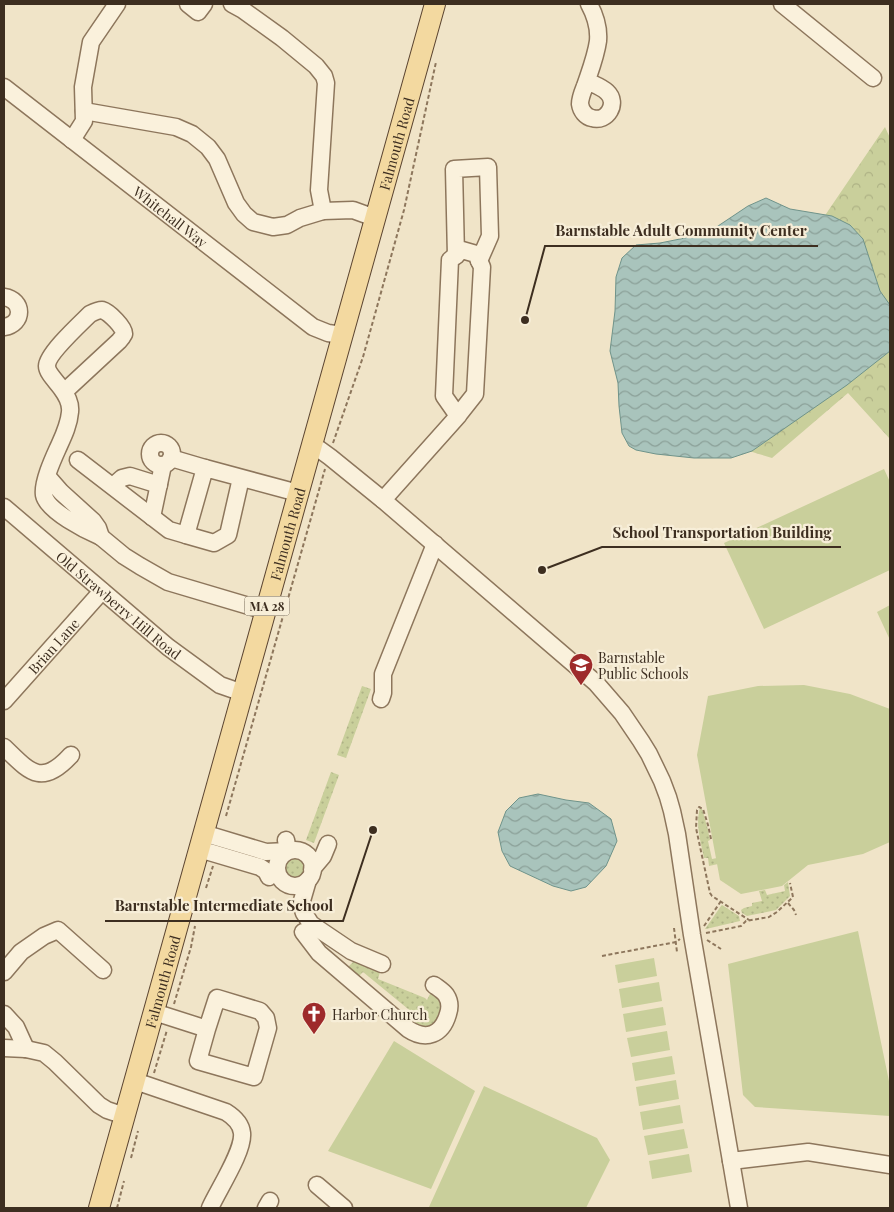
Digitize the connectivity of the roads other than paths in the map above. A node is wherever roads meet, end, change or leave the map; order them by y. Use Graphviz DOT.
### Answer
graph roads {
  1 [pos="118,4"];
  2 [pos="188,4"];
  3 [pos="204,4"];
  4 [pos="232,4"];
  5 [pos="435,4"];
  6 [pos="589,4"];
  7 [pos="782,4"];
  8 [pos="873,78"];
  9 [pos="586,81"];
  10 [pos="4,87"];
  11 [pos="84,111"];
  12 [pos="72,140"];
  13 [pos="324,211"];
  14 [pos="375,218"];
  15 [pos="456,256"];
  16 [pos="479,261"];
  17 [pos="4,297"];
  18 [pos="4,327"];
  19 [pos="342,335"];
  20 [pos="64,392"];
  21 [pos="458,416"];
  22 [pos="312,444"];
  23 [pos="78,460"];
  24 [pos="205,468"];
  25 [pos="241,478"];
  26 [pos="159,485"];
  27 [pos="112,486"];
  28 [pos="298,493"];
  29 [pos="384,500"];
  30 [pos="4,506"];
  31 [pos="152,517"];
  32 [pos="186,535"];
  33 [pos="435,544"];
  34 [pos="102,591"];
  35 [pos="266,611"];
  36 [pos="243,693"];
  37 [pos="381,700"];
  38 [pos="4,701"];
  39 [pos="4,747"];
  40 [pos="71,755"];
  41 [pos="328,844"];
  42 [pos="206,845"];
  43 [pos="287,846"];
  44 [pos="310,875"];
  45 [pos="272,876"];
  46 [pos="304,932"];
  47 [pos="382,964"];
  48 [pos="103,970"];
  49 [pos="4,972"];
  50 [pos="434,985"];
  51 [pos="4,1014"];
  52 [pos="162,1015"];
  53 [pos="207,1029"];
  54 [pos="4,1048"];
  55 [pos="26,1049"];
  56 [pos="143,1084"];
  57 [pos="132,1120"];
  58 [pos="731,1161"];
  59 [pos="890,1165"];
  60 [pos="317,1185"];
  61 [pos="99,1208"];
  62 [pos="210,1208"];
  63 [pos="344,1208"];
  64 [pos="739,1208"];
  1 -- 11 [label="street"];
  2 -- 3 [label="street"];
  4 -- 13 [label="street"];
  5 -- 14 [label="main road, Falmouth Road / MA 28"];
  6 -- 9 [label="street"];
  7 -- 8 [label="street"];
  10 -- 12 [label="street, Whitehall Way"];
  11 -- 12 [label="street"];
  11 -- 13 [label="street"];
  12 -- 19 [label="street, Whitehall Way"];
  13 -- 14 [label="street"];
  14 -- 19 [label="main road, Falmouth Road / MA 28"];
  15 -- 16 [label="street"];
  15 -- 16 [label="street"];
  15 -- 21 [label="street"];
  16 -- 21 [label="street"];
  17 -- 18 [label="street"];
  19 -- 22 [label="main road, Falmouth Road / MA 28"];
  20 -- 20 [label="street"];
  20 -- 35 [label="street"];
  21 -- 29 [label="street"];
  22 -- 28 [label="main road, Falmouth Road / MA 28"];
  22 -- 29 [label="street"];
  23 -- 27 [label="street"];
  24 -- 25 [label="street"];
  24 -- 26 [label="street"];
  24 -- 32 [label="street"];
  25 -- 28 [label="street"];
  25 -- 32 [label="street"];
  26 -- 27 [label="street"];
  26 -- 31 [label="street"];
  27 -- 31 [label="street"];
  28 -- 35 [label="main road, Falmouth Road / MA 28"];
  29 -- 33 [label="street"];
  30 -- 34 [label="street, Old Strawberry Hill Road"];
  31 -- 32 [label="street"];
  33 -- 37 [label="street"];
  33 -- 58 [label="street"];
  34 -- 36 [label="street, Old Strawberry Hill Road"];
  34 -- 38 [label="street, Brian Lane"];
  35 -- 36 [label="main road, Falmouth Road / MA 28"];
  36 -- 42 [label="main road, Falmouth Road / MA 28"];
  39 -- 40 [label="street"];
  41 -- 44 [label="street"];
  42 -- 43 [label="street"];
  42 -- 45 [label="street"];
  42 -- 52 [label="main road, Falmouth Road / MA 28"];
  43 -- 44 [label="street"];
  43 -- 45 [label="street"];
  44 -- 45 [label="street"];
  44 -- 47 [label="street"];
  46 -- 50 [label="street"];
  48 -- 49 [label="street"];
  51 -- 55 [label="street"];
  52 -- 53 [label="street"];
  52 -- 56 [label="main road, Falmouth Road / MA 28"];
  53 -- 53 [label="street"];
  54 -- 55 [label="street"];
  55 -- 57 [label="street"];
  56 -- 57 [label="main road, Falmouth Road / MA 28"];
  56 -- 62 [label="street"];
  57 -- 61 [label="main road, Falmouth Road / MA 28"];
  58 -- 59 [label="street"];
  58 -- 64 [label="street"];
  60 -- 63 [label="street"];
}
